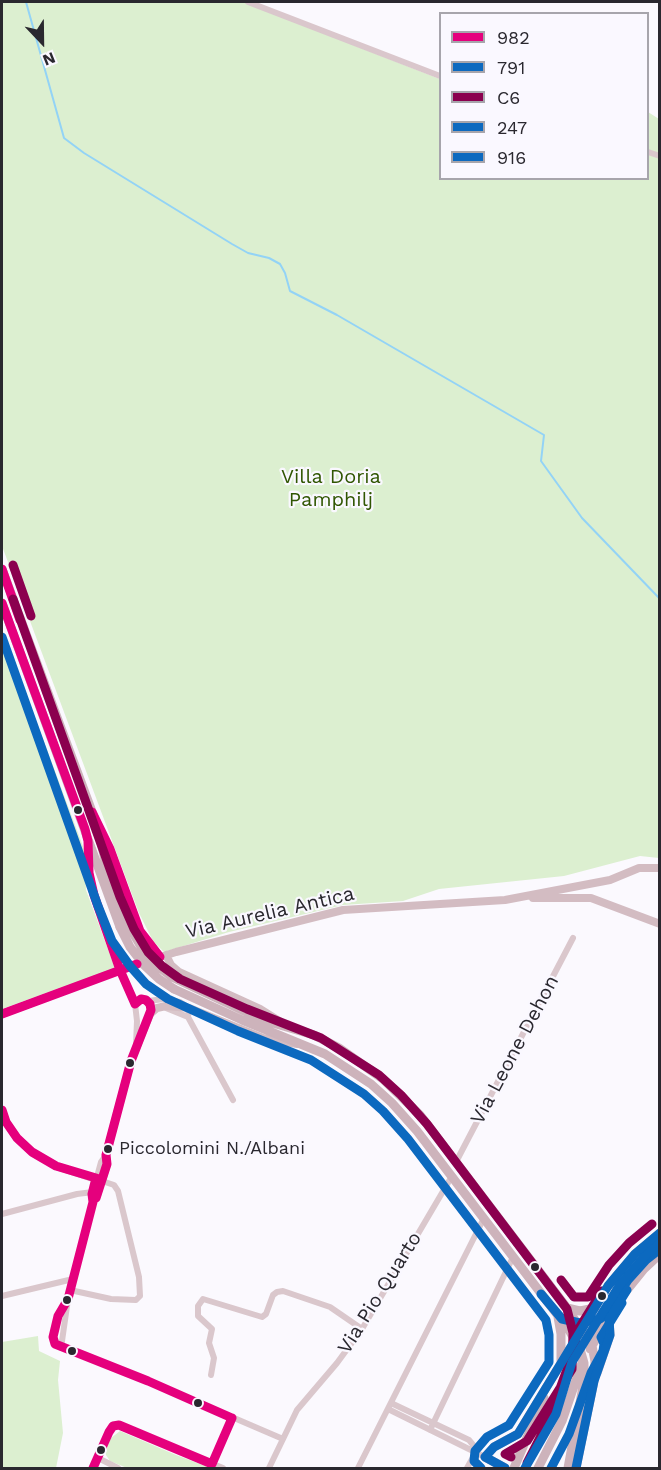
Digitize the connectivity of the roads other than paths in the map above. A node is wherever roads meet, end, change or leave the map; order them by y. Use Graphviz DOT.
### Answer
graph roads {
  1 [pos="248,2"];
  2 [pos="439,75"];
  3 [pos="2,569"];
  4 [pos="2,603"];
  5 [pos="98,825"];
  6 [pos="88,841"];
  7 [pos="660,868"];
  8 [pos="609,880"];
  9 [pos="591,898"];
  10 [pos="505,900"];
  11 [pos="660,924"];
  12 [pos="124,925"];
  13 [pos="573,938"];
  14 [pos="163,956"];
  15 [pos="120,970"];
  16 [pos="148,1001"];
  17 [pos="135,1004"];
  18 [pos="161,1007"];
  19 [pos="189,1008"];
  20 [pos="2,1014"];
  21 [pos="150,1014"];
  22 [pos="188,1017"];
  23 [pos="290,1028"];
  24 [pos="303,1044"];
  25 [pos="136,1046"];
  26 [pos="233,1100"];
  27 [pos="2,1110"];
  28 [pos="456,1162"];
  29 [pos="452,1176"];
  30 [pos="99,1180"];
  31 [pos="93,1192"];
  32 [pos="93,1202"];
  33 [pos="2,1214"];
  34 [pos="484,1218"];
  35 [pos="660,1233"];
  36 [pos="660,1254"];
  37 [pos="513,1257"];
  38 [pos="73,1279"];
  39 [pos="70,1290"];
  40 [pos="2,1296"];
  41 [pos="567,1308"];
  42 [pos="594,1308"];
  43 [pos="557,1315"];
  44 [pos="609,1319"];
  45 [pos="362,1329"];
  46 [pos="582,1329"];
  47 [pos="576,1339"];
  48 [pos="592,1346"];
  49 [pos="584,1359"];
  50 [pos="561,1365"];
  51 [pos="211,1375"];
  52 [pos="594,1381"];
  53 [pos="546,1390"];
  54 [pos="390,1406"];
  55 [pos="232,1418"];
  56 [pos="431,1426"];
  57 [pos="283,1439"];
  58 [pos="480,1455"];
  59 [pos="98,1458"];
  60 [pos="212,1464"];
  61 [pos="93,1468"];
  62 [pos="118,1468"];
  63 [pos="223,1468"];
  64 [pos="269,1468"];
  65 [pos="358,1468"];
  66 [pos="467,1468"];
  67 [pos="506,1468"];
  68 [pos="514,1468"];
  69 [pos="538,1468"];
  70 [pos="568,1468"];
  71 [pos="576,1468"];
  1 -- 2 [label="street"];
  3 -- 5 [label="main road"];
  4 -- 6 [label="main road"];
  5 -- 12 [label="main road"];
  5 -- 14 [label="main road"];
  6 -- 12 [label="main road"];
  6 -- 15 [label="main road"];
  7 -- 8 [label="main road, Via Aurelia Antica"];
  8 -- 9 [label="main road"];
  8 -- 10 [label="main road, Via Aurelia Antica"];
  9 -- 10 [label="main road"];
  9 -- 11 [label="main road"];
  10 -- 14 [label="main road, Via Aurelia Antica"];
  12 -- 23 [label="main road, bridge"];
  12 -- 24 [label="main road, bridge"];
  13 -- 28 [label="street, Via Leone Dehon"];
  14 -- 15 [label="main road, Via Aurelia Antica"];
  14 -- 23 [label="main road"];
  15 -- 17 [label="main road"];
  15 -- 20 [label="main road, Via Aurelia Antica"];
  16 -- 17 [label="main road"];
  16 -- 19 [label="street"];
  16 -- 21 [label="main road"];
  17 -- 25 [label="street"];
  18 -- 19 [label="main road"];
  18 -- 21 [label="main road"];
  18 -- 22 [label="street"];
  19 -- 22 [label="street"];
  19 -- 24 [label="main road"];
  21 -- 25 [label="main road"];
  22 -- 26 [label="street"];
  23 -- 28 [label="main road"];
  24 -- 29 [label="main road"];
  25 -- 30 [label="main road"];
  27 -- 30 [label="main road"];
  28 -- 41 [label="main road"];
  29 -- 34 [label="main road"];
  29 -- 45 [label="street, Via Pio Quarto"];
  30 -- 31 [label="street"];
  30 -- 32 [label="street"];
  30 -- 39 [label="street"];
  31 -- 32 [label="street"];
  31 -- 33 [label="street"];
  32 -- 38 [label="street"];
  34 -- 37 [label="main road"];
  34 -- 54 [label="street"];
  35 -- 42 [label="main road"];
  36 -- 44 [label="main road"];
  37 -- 43 [label="main road"];
  37 -- 56 [label="street"];
  38 -- 39 [label="street"];
  38 -- 40 [label="street"];
  39 -- 55 [label="street"];
  41 -- 42 [label="main road"];
  41 -- 46 [label="main road"];
  42 -- 46 [label="main road"];
  43 -- 47 [label="main road"];
  43 -- 50 [label="main road"];
  44 -- 48 [label="main road"];
  44 -- 52 [label="main road"];
  45 -- 51 [label="street"];
  45 -- 57 [label="street, Via Pio Quarto"];
  46 -- 47 [label="main road"];
  46 -- 48 [label="main road"];
  47 -- 49 [label="main road"];
  47 -- 50 [label="main road"];
  48 -- 49 [label="main road"];
  48 -- 52 [label="main road"];
  49 -- 69 [label="main road"];
  49 -- 70 [label="main road"];
  50 -- 53 [label="main road"];
  52 -- 71 [label="main road"];
  53 -- 58 [label="main road"];
  53 -- 68 [label="main road"];
  54 -- 56 [label="street"];
  54 -- 65 [label="street"];
  55 -- 57 [label="street"];
  55 -- 60 [label="street"];
  56 -- 58 [label="street"];
  57 -- 64 [label="street, Via Pio Quarto"];
  58 -- 66 [label="street"];
  58 -- 67 [label="main road"];
  59 -- 60 [label="street"];
  59 -- 61 [label="street"];
  59 -- 62 [label="street"];
  60 -- 63 [label="street"];
}
